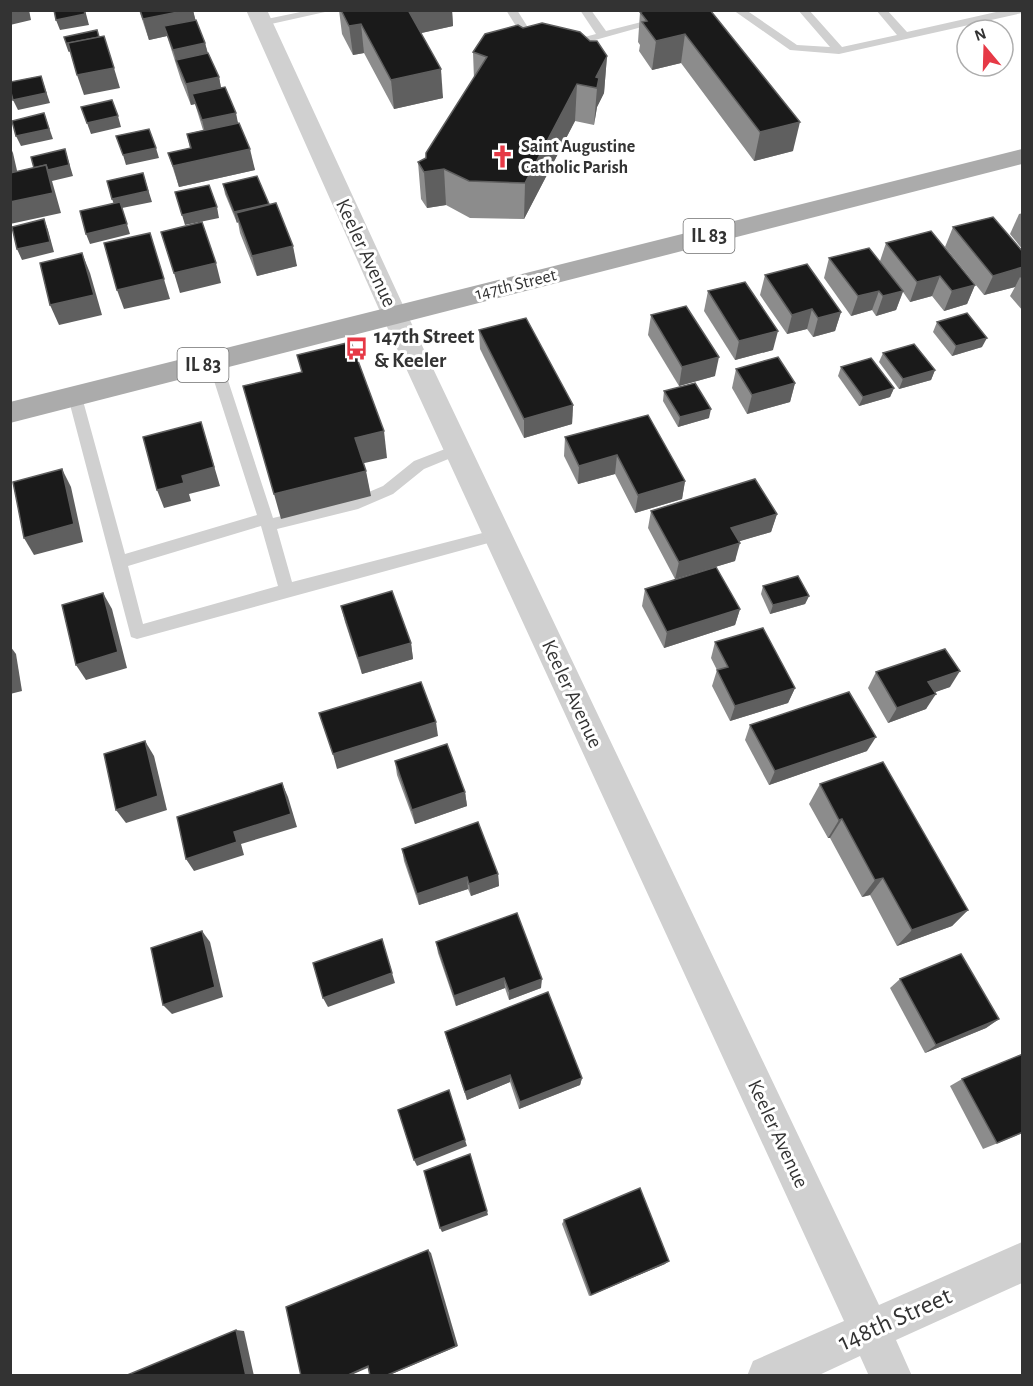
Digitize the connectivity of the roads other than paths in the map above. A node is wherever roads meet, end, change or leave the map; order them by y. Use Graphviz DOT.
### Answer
graph roads {
  1 [pos="329,10"];
  2 [pos="510,10"];
  3 [pos="585,10"];
  4 [pos="670,10"];
  5 [pos="738,10"];
  6 [pos="803,10"];
  7 [pos="881,10"];
  8 [pos="1022,10"];
  9 [pos="259,17"];
  10 [pos="988,18"];
  11 [pos="955,25"];
  12 [pos="603,35"];
  13 [pos="905,36"];
  14 [pos="839,51"];
  15 [pos="1023,156"];
  16 [pos="395,316"];
  17 [pos="215,362"];
  18 [pos="75,397"];
  19 [pos="10,413"];
  20 [pos="458,449"];
  21 [pos="267,522"];
  22 [pos="498,536"];
  23 [pos="119,562"];
  24 [pos="287,590"];
  25 [pos="1023,1262"];
  26 [pos="870,1330"];
  27 [pos="768,1376"];
  28 [pos="891,1376"];
  1 -- 9 [label="lane"];
  2 -- 12 [label="lane"];
  3 -- 12 [label="lane"];
  4 -- 12 [label="lane"];
  5 -- 14 [label="lane"];
  6 -- 14 [label="lane"];
  7 -- 13 [label="lane"];
  8 -- 10 [label="lane"];
  9 -- 16 [label="street, Keeler Avenue"];
  11 -- 13 [label="lane"];
  13 -- 14 [label="lane"];
  15 -- 16 [label="main road, 147th Street / IL 83"];
  16 -- 17 [label="main road, 147th Street / IL 83"];
  16 -- 20 [label="street, Keeler Avenue"];
  17 -- 18 [label="main road, 147th Street / IL 83"];
  17 -- 21 [label="lane"];
  18 -- 19 [label="main road, 147th Street / IL 83"];
  18 -- 23 [label="lane"];
  20 -- 21 [label="lane"];
  20 -- 22 [label="street, Keeler Avenue"];
  21 -- 23 [label="lane"];
  21 -- 24 [label="lane"];
  22 -- 24 [label="lane"];
  22 -- 26 [label="street, Keeler Avenue"];
  23 -- 24 [label="lane"];
  25 -- 26 [label="street, 148th Street"];
  26 -- 27 [label="street, 148th Street"];
  26 -- 28 [label="street, Keeler Avenue"];
}
